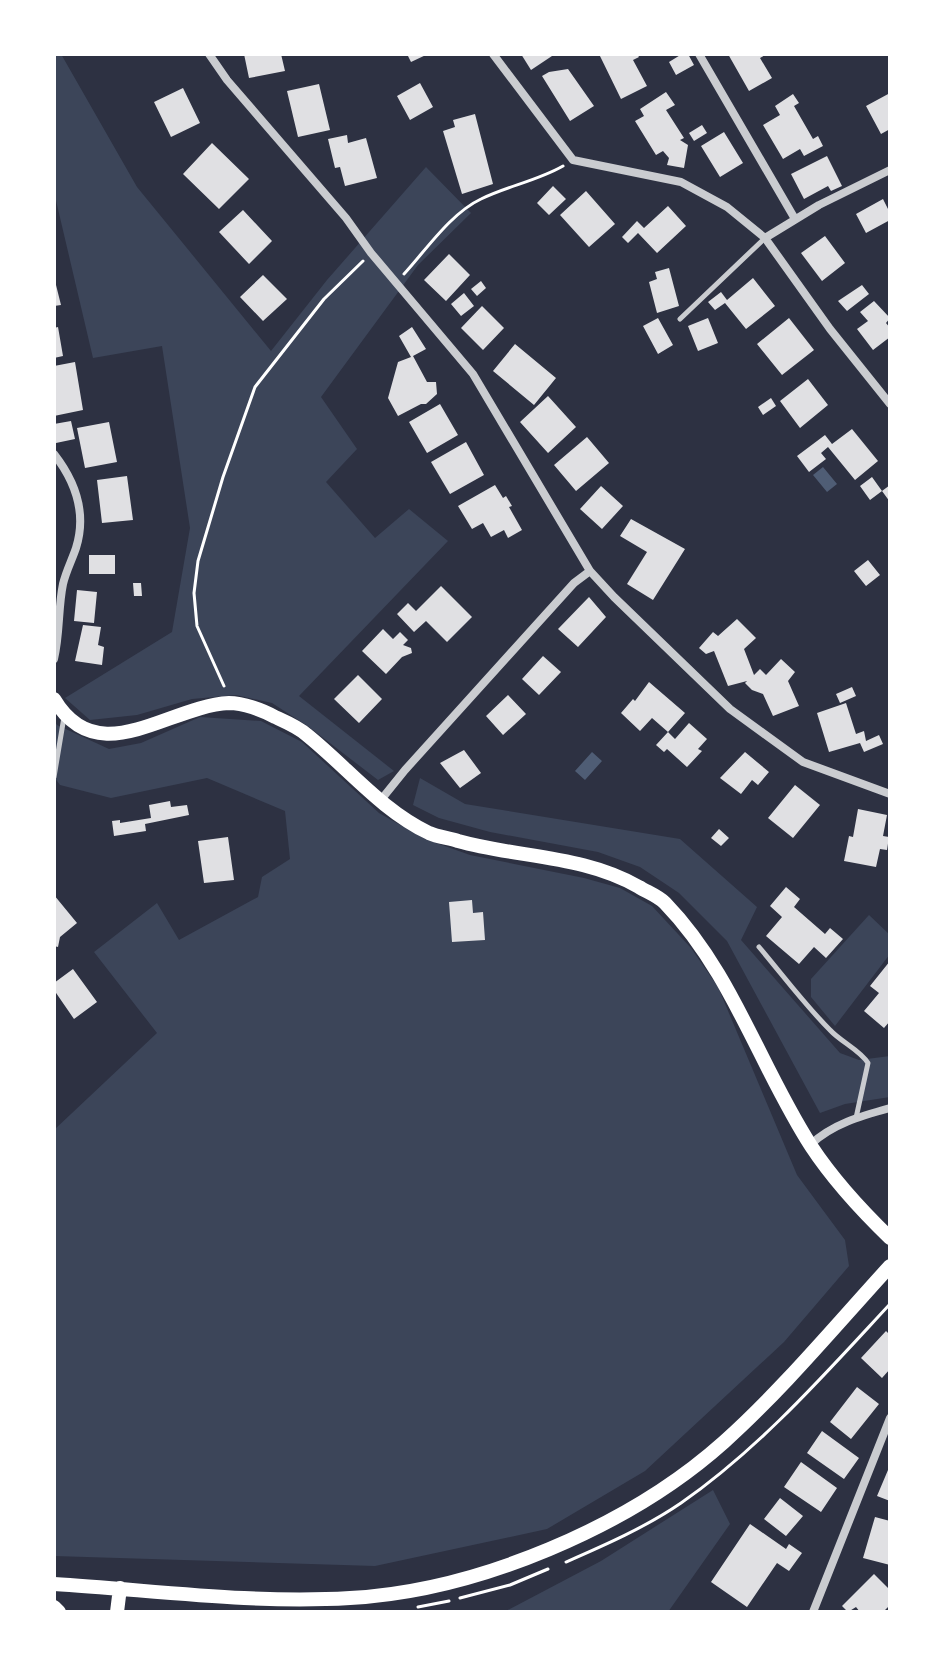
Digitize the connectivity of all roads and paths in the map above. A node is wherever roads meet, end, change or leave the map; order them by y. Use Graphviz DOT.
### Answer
graph roads {
  1 [pos="209,54"];
  2 [pos="493,54"];
  3 [pos="699,54"];
  4 [pos="573,160"];
  5 [pos="890,170"];
  6 [pos="795,219"];
  7 [pos="765,238"];
  8 [pos="371,253"];
  9 [pos="395,282"];
  10 [pos="680,319"];
  11 [pos="890,404"];
  12 [pos="54,454"];
  13 [pos="590,571"];
  14 [pos="54,659"];
  15 [pos="54,699"];
  16 [pos="231,703"];
  17 [pos="64,716"];
  18 [pos="54,777"];
  19 [pos="890,794"];
  20 [pos="380,802"];
  21 [pos="759,947"];
  22 [pos="889,1111"];
  23 [pos="856,1118"];
  24 [pos="810,1145"];
  25 [pos="890,1238"];
  26 [pos="890,1266"];
  27 [pos="890,1418"];
  28 [pos="54,1584"];
  29 [pos="120,1588"];
  30 [pos="54,1607"];
  31 [pos="59,1612"];
  32 [pos="117,1612"];
  33 [pos="813,1612"];
  1 -- 8 [label="street"];
  2 -- 4 [label="street"];
  3 -- 6 [label="street"];
  4 -- 7 [label="street"];
  4 -- 9 [label="path"];
  5 -- 6 [label="street"];
  6 -- 7 [label="street"];
  7 -- 10 [label="lane"];
  7 -- 11 [label="street"];
  8 -- 9 [label="street"];
  8 -- 16 [label="path"];
  9 -- 13 [label="street"];
  12 -- 14 [label="street"];
  13 -- 19 [label="street"];
  13 -- 20 [label="street"];
  15 -- 17 [label="main road"];
  16 -- 17 [label="main road"];
  16 -- 20 [label="main road"];
  17 -- 18 [label="lane"];
  20 -- 24 [label="main road"];
  21 -- 23 [label="lane"];
  22 -- 23 [label="street"];
  23 -- 24 [label="street"];
  24 -- 25 [label="main road"];
  26 -- 29 [label="main road"];
  27 -- 33 [label="street"];
  28 -- 29 [label="main road"];
  29 -- 32 [label="main road"];
  30 -- 31 [label="main road"];
}
